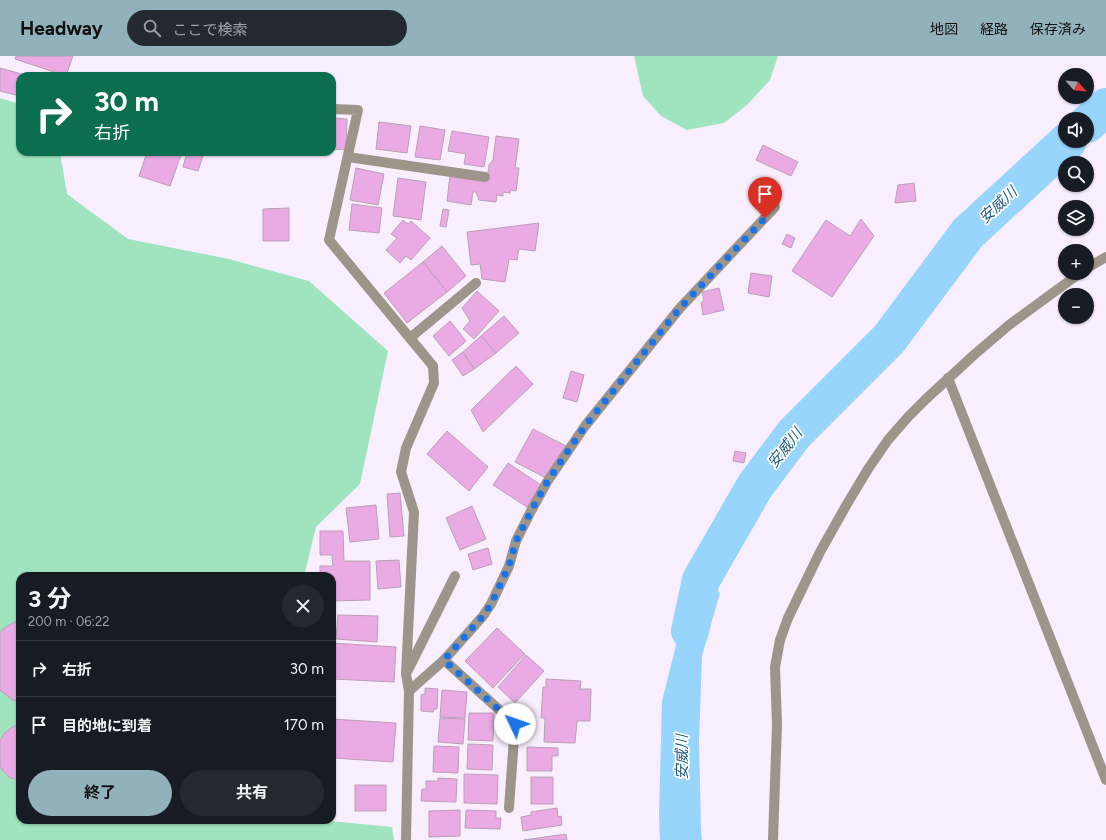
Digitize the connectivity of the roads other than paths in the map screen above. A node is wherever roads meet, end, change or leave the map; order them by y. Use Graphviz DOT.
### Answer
graph roads {
  1 [pos="336,110"];
  2 [pos="348,157"];
  3 [pos="485,177"];
  4 [pos="775,207"];
  5 [pos="1106,257"];
  6 [pos="1094,264"];
  7 [pos="1070,280"];
  8 [pos="476,283"];
  9 [pos="410,338"];
  10 [pos="948,378"];
  11 [pos="455,576"];
  12 [pos="444,660"];
  13 [pos="406,674"];
  14 [pos="410,691"];
  15 [pos="1106,780"];
  16 [pos="509,808"];
  17 [pos="406,840"];
  18 [pos="773,840"];
  1 -- 2 [label="street"];
  2 -- 3 [label="street"];
  2 -- 9 [label="street"];
  4 -- 12 [label="street"];
  5 -- 6 [label="street"];
  7 -- 10 [label="street"];
  8 -- 9 [label="street"];
  9 -- 13 [label="street"];
  10 -- 15 [label="street"];
  10 -- 18 [label="street"];
  11 -- 13 [label="street"];
  12 -- 14 [label="street"];
  12 -- 16 [label="street"];
  13 -- 14 [label="street"];
  14 -- 17 [label="street"];
}
